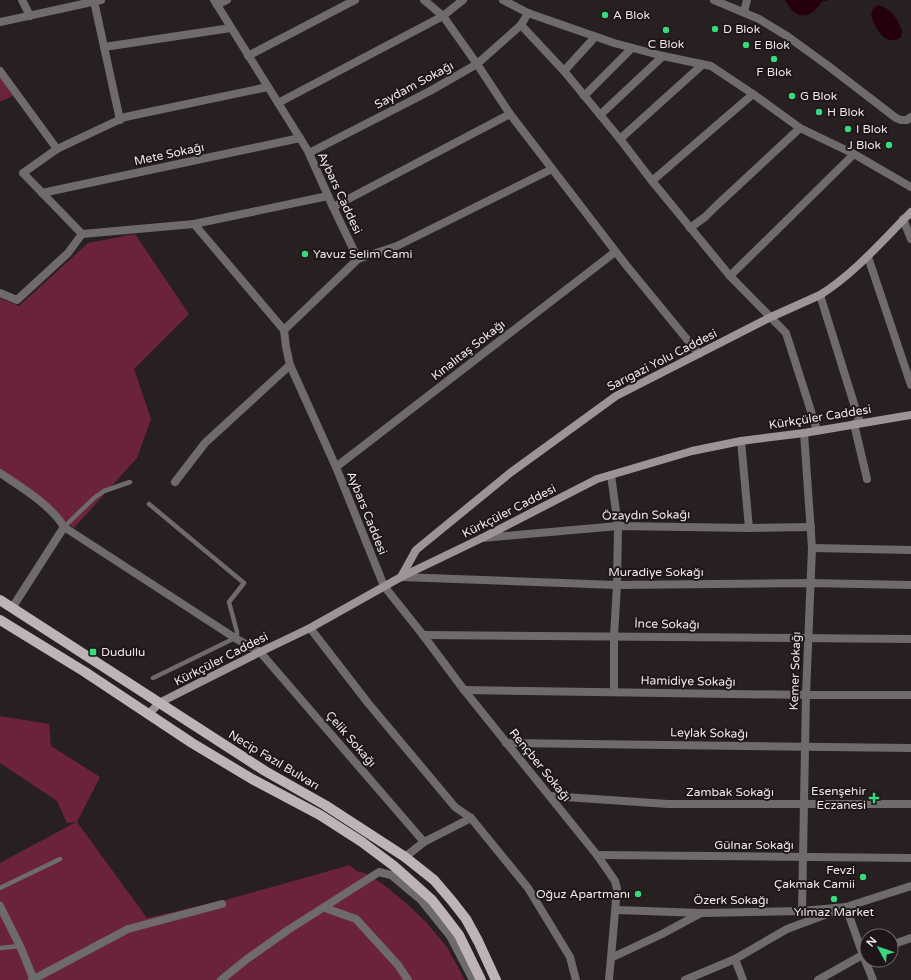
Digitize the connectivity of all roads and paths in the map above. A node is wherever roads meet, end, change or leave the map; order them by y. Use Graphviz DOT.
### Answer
graph roads {
  1 [pos="22,0"];
  2 [pos="227,0"];
  3 [pos="355,0"];
  4 [pos="424,0"];
  5 [pos="463,0"];
  6 [pos="503,0"];
  7 [pos="714,0"];
  8 [pos="747,0"];
  9 [pos="98,1"];
  10 [pos="215,3"];
  11 [pos="744,12"];
  12 [pos="528,13"];
  13 [pos="30,16"];
  14 [pos="443,16"];
  15 [pos="0,22"];
  16 [pos="521,25"];
  17 [pos="231,28"];
  18 [pos="595,37"];
  19 [pos="104,47"];
  20 [pos="632,48"];
  21 [pos="248,56"];
  22 [pos="663,56"];
  23 [pos="477,64"];
  24 [pos="702,65"];
  25 [pos="0,71"];
  26 [pos="564,71"];
  27 [pos="268,87"];
  28 [pos="753,94"];
  29 [pos="584,96"];
  30 [pos="278,103"];
  31 [pos="510,114"];
  32 [pos="600,115"];
  33 [pos="911,117"];
  34 [pos="120,120"];
  35 [pos="800,128"];
  36 [pos="300,138"];
  37 [pos="620,139"];
  38 [pos="57,149"];
  39 [pos="309,153"];
  40 [pos="854,154"];
  41 [pos="552,169"];
  42 [pos="652,181"];
  43 [pos="911,187"];
  44 [pos="42,193"];
  45 [pos="328,196"];
  46 [pos="333,207"];
  47 [pos="911,212"];
  48 [pos="903,220"];
  49 [pos="194,224"];
  50 [pos="690,228"];
  51 [pos="82,234"];
  52 [pos="911,239"];
  53 [pos="615,252"];
  54 [pos="868,257"];
  55 [pos="358,259"];
  56 [pos="730,276"];
  57 [pos="0,293"];
  58 [pos="820,295"];
  59 [pos="771,317"];
  60 [pos="284,330"];
  61 [pos="699,354"];
  62 [pos="290,365"];
  63 [pos="911,385"];
  64 [pos="911,415"];
  65 [pos="857,424"];
  66 [pos="817,430"];
  67 [pos="804,432"];
  68 [pos="741,441"];
  69 [pos="336,467"];
  70 [pos="0,473"];
  71 [pos="611,475"];
  72 [pos="867,479"];
  73 [pos="130,482"];
  74 [pos="175,482"];
  75 [pos="149,504"];
  76 [pos="618,526"];
  77 [pos="64,527"];
  78 [pos="811,527"];
  79 [pos="749,528"];
  80 [pos="482,538"];
  81 [pos="812,548"];
  82 [pos="911,550"];
  83 [pos="401,577"];
  84 [pos="810,583"];
  85 [pos="617,584"];
  86 [pos="911,585"];
  87 [pos="384,586"];
  88 [pos="0,600"];
  89 [pos="12,608"];
  90 [pos="0,620"];
  91 [pos="310,628"];
  92 [pos="423,635"];
  93 [pos="614,636"];
  94 [pos="235,638"];
  95 [pos="808,638"];
  96 [pos="911,640"];
  97 [pos="260,652"];
  98 [pos="153,678"];
  99 [pos="464,690"];
  100 [pos="614,692"];
  101 [pos="806,695"];
  102 [pos="911,695"];
  103 [pos="159,703"];
  104 [pos="149,714"];
  105 [pos="506,743"];
  106 [pos="804,747"];
  107 [pos="911,748"];
  108 [pos="550,796"];
  109 [pos="804,804"];
  110 [pos="911,804"];
  111 [pos="471,818"];
  112 [pos="424,842"];
  113 [pos="597,855"];
  114 [pos="405,857"];
  115 [pos="803,857"];
  116 [pos="911,858"];
  117 [pos="60,859"];
  118 [pos="911,886"];
  119 [pos="0,888"];
  120 [pos="222,904"];
  121 [pos="0,906"];
  122 [pos="846,907"];
  123 [pos="325,908"];
  124 [pos="616,910"];
  125 [pos="802,911"];
  126 [pos="702,913"];
  127 [pos="911,938"];
  128 [pos="859,939"];
  129 [pos="899,942"];
  130 [pos="20,946"];
  131 [pos="0,948"];
  132 [pos="859,957"];
  133 [pos="611,958"];
  134 [pos="736,959"];
  135 [pos="869,968"];
  136 [pos="33,980"];
  137 [pos="221,980"];
  138 [pos="408,980"];
  139 [pos="473,980"];
  140 [pos="482,980"];
  141 [pos="496,980"];
  142 [pos="576,980"];
  143 [pos="609,980"];
  144 [pos="685,980"];
  145 [pos="743,980"];
  146 [pos="818,980"];
  147 [pos="873,980"];
  1 -- 13 [label="street"];
  2 -- 10 [label="street"];
  3 -- 21 [label="street"];
  4 -- 14 [label="street"];
  5 -- 14 [label="street"];
  6 -- 12 [label="street"];
  7 -- 11 [label="street"];
  8 -- 11 [label="street"];
  9 -- 13 [label="street"];
  9 -- 19 [label="street"];
  10 -- 17 [label="street, Aybars Caddesi"];
  11 -- 33 [label="street"];
  12 -- 16 [label="street, Saydam Sokağı"];
  12 -- 18 [label="street"];
  13 -- 15 [label="street"];
  14 -- 23 [label="street"];
  14 -- 30 [label="street"];
  16 -- 23 [label="street, Saydam Sokağı"];
  16 -- 26 [label="street"];
  17 -- 19 [label="street"];
  17 -- 21 [label="street, Aybars Caddesi"];
  18 -- 20 [label="street"];
  18 -- 26 [label="street"];
  19 -- 34 [label="street"];
  20 -- 22 [label="street"];
  20 -- 29 [label="street"];
  21 -- 27 [label="street, Aybars Caddesi"];
  22 -- 24 [label="street"];
  22 -- 32 [label="street"];
  23 -- 31 [label="street"];
  23 -- 39 [label="street, Saydam Sokağı"];
  24 -- 28 [label="street"];
  24 -- 37 [label="street"];
  25 -- 38 [label="street"];
  26 -- 29 [label="street"];
  27 -- 30 [label="street, Aybars Caddesi"];
  27 -- 34 [label="street"];
  28 -- 35 [label="street"];
  28 -- 42 [label="street"];
  29 -- 32 [label="street"];
  30 -- 36 [label="street, Aybars Caddesi"];
  31 -- 41 [label="street"];
  31 -- 46 [label="street"];
  32 -- 37 [label="street"];
  34 -- 38 [label="street"];
  35 -- 40 [label="street"];
  35 -- 50 [label="street"];
  36 -- 39 [label="street, Aybars Caddesi"];
  36 -- 44 [label="street, Mete Sokağı"];
  37 -- 42 [label="street"];
  38 -- 44 [label="street"];
  39 -- 45 [label="street, Aybars Caddesi"];
  40 -- 43 [label="street"];
  40 -- 56 [label="street"];
  41 -- 53 [label="street"];
  41 -- 55 [label="street"];
  42 -- 50 [label="street"];
  44 -- 51 [label="street"];
  45 -- 46 [label="street, Aybars Caddesi"];
  45 -- 49 [label="street"];
  46 -- 55 [label="street, Aybars Caddesi"];
  47 -- 48 [label="main road, Sarıgazi Yolu Caddesi"];
  48 -- 52 [label="street"];
  48 -- 54 [label="main road, Sarıgazi Yolu Caddesi"];
  49 -- 51 [label="street"];
  49 -- 60 [label="street"];
  50 -- 56 [label="street"];
  51 -- 57 [label="street"];
  53 -- 61 [label="street"];
  53 -- 69 [label="street, Kınalıtaş Sokağı"];
  54 -- 58 [label="main road, Sarıgazi Yolu Caddesi"];
  54 -- 63 [label="street"];
  55 -- 60 [label="street"];
  56 -- 59 [label="street"];
  58 -- 59 [label="main road, Sarıgazi Yolu Caddesi"];
  58 -- 65 [label="street"];
  59 -- 61 [label="main road, Sarıgazi Yolu Caddesi"];
  59 -- 66 [label="street"];
  60 -- 62 [label="street, Aybars Caddesi"];
  61 -- 83 [label="main road, Sarıgazi Yolu Caddesi"];
  62 -- 69 [label="street, Aybars Caddesi"];
  62 -- 74 [label="street"];
  64 -- 65 [label="main road, Kürkçüler Caddesi"];
  65 -- 66 [label="main road, Kürkçüler Caddesi"];
  65 -- 72 [label="street"];
  66 -- 67 [label="main road, Kürkçüler Caddesi"];
  67 -- 68 [label="main road, Kürkçüler Caddesi"];
  67 -- 78 [label="street, Kemer Sokağı"];
  68 -- 71 [label="main road, Kürkçüler Caddesi"];
  68 -- 79 [label="street"];
  69 -- 87 [label="street, Aybars Caddesi"];
  70 -- 77 [label="street, Çelik Sokağı"];
  71 -- 76 [label="street"];
  71 -- 80 [label="main road, Kürkçüler Caddesi"];
  73 -- 77 [label="lane"];
  75 -- 94 [label="lane"];
  76 -- 79 [label="street, Özaydın Sokağı"];
  76 -- 80 [label="street, Özaydın Sokağı"];
  76 -- 85 [label="street"];
  77 -- 89 [label="street"];
  77 -- 94 [label="street, Çelik Sokağı"];
  78 -- 79 [label="street, Özaydın Sokağı"];
  78 -- 81 [label="street, Kemer Sokağı"];
  80 -- 83 [label="main road, Kürkçüler Caddesi"];
  81 -- 82 [label="street"];
  81 -- 84 [label="street, Kemer Sokağı"];
  83 -- 85 [label="street, Muradiye Sokağı"];
  83 -- 87 [label="main road, Kürkçüler Caddesi"];
  84 -- 85 [label="street, Muradiye Sokağı"];
  84 -- 86 [label="street, Muradiye Sokağı"];
  84 -- 95 [label="street, Kemer Sokağı"];
  85 -- 93 [label="street"];
  87 -- 91 [label="main road, Kürkçüler Caddesi"];
  87 -- 92 [label="street, Rençber Sokağı"];
  88 -- 89 [label="main road, Necip Fazıl Bulvarı"];
  89 -- 103 [label="main road, Necip Fazıl Bulvarı"];
  90 -- 104 [label="main road, Necip Fazıl Bulvarı"];
  91 -- 97 [label="main road, Kürkçüler Caddesi"];
  91 -- 111 [label="street"];
  92 -- 93 [label="street, İnce Sokağı"];
  92 -- 99 [label="street, Rençber Sokağı"];
  93 -- 95 [label="street, İnce Sokağı"];
  93 -- 100 [label="street"];
  94 -- 97 [label="street, Çelik Sokağı"];
  94 -- 98 [label="lane"];
  95 -- 96 [label="street, İnce Sokağı"];
  95 -- 101 [label="street, Kemer Sokağı"];
  97 -- 103 [label="main road, Kürkçüler Caddesi"];
  97 -- 112 [label="street, Çelik Sokağı"];
  99 -- 100 [label="street, Hamidiye Sokağı"];
  99 -- 105 [label="street, Rençber Sokağı"];
  100 -- 101 [label="street, Hamidiye Sokağı"];
  101 -- 102 [label="street, Hamidiye Sokağı"];
  101 -- 106 [label="street, Kemer Sokağı"];
  103 -- 104 [label="main road, Kürkçüler Caddesi"];
  103 -- 114 [label="main road, Necip Fazıl Bulvarı"];
  104 -- 140 [label="main road, Necip Fazıl Bulvarı"];
  105 -- 106 [label="street, Leylak Sokağı"];
  105 -- 108 [label="street, Rençber Sokağı"];
  106 -- 107 [label="street, Leylak Sokağı"];
  106 -- 109 [label="street, Kemer Sokağı"];
  108 -- 109 [label="street, Zambak Sokağı"];
  108 -- 113 [label="street, Rençber Sokağı"];
  109 -- 110 [label="street, Zambak Sokağı"];
  109 -- 115 [label="street, Kemer Sokağı"];
  111 -- 112 [label="street"];
  111 -- 142 [label="street"];
  112 -- 114 [label="street"];
  113 -- 115 [label="street, Gülnar Sokağı"];
  113 -- 124 [label="street, Rençber Sokağı"];
  114 -- 141 [label="main road, Necip Fazıl Bulvarı"];
  115 -- 116 [label="street, Gülnar Sokağı"];
  115 -- 125 [label="street, Kemer Sokağı"];
  117 -- 119 [label="lane"];
  118 -- 122 [label="street"];
  120 -- 136 [label="street"];
  121 -- 130 [label="street"];
  122 -- 125 [label="street, Özerk Sokağı"];
  122 -- 128 [label="street"];
  122 -- 134 [label="street"];
  123 -- 137 [label="street"];
  123 -- 138 [label="street"];
  123 -- 139 [label="street"];
  124 -- 126 [label="street, Özerk Sokağı"];
  124 -- 133 [label="street, Rençber Sokağı"];
  125 -- 126 [label="street, Özerk Sokağı"];
  126 -- 133 [label="street"];
  127 -- 129 [label="street"];
  130 -- 131 [label="lane"];
  130 -- 136 [label="street"];
  132 -- 146 [label="street"];
  133 -- 143 [label="street, Rençber Sokağı"];
  134 -- 144 [label="street"];
  134 -- 145 [label="street"];
  135 -- 147 [label="street"];
}
